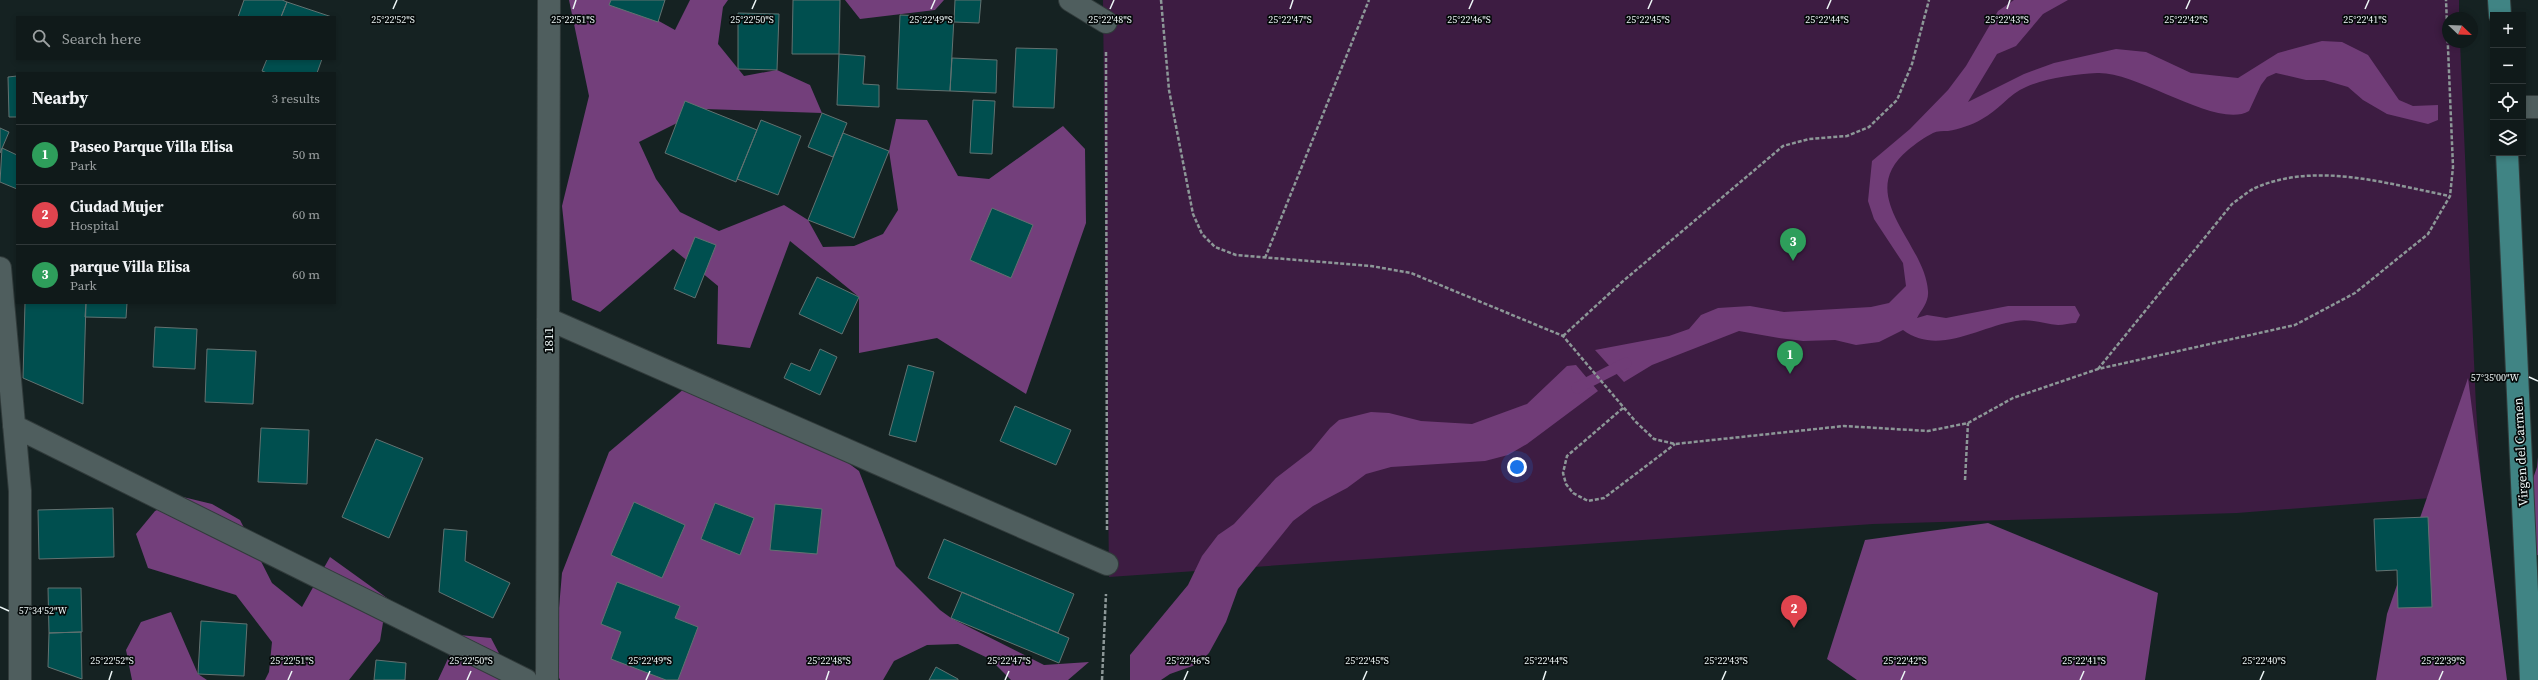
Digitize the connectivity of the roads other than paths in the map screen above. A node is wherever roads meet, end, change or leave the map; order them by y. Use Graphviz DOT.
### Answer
graph roads {
  1 [pos="549,0"];
  2 [pos="1070,0"];
  3 [pos="2499,0"];
  4 [pos="2500,12"];
  5 [pos="1106,22"];
  6 [pos="2526,107"];
  7 [pos="2538,107"];
  8 [pos="2507,156"];
  9 [pos="0,268"];
  10 [pos="548,319"];
  11 [pos="14,426"];
  12 [pos="1107,564"];
  13 [pos="20,680"];
  14 [pos="526,680"];
  15 [pos="547,680"];
  16 [pos="2531,680"];
  1 -- 10 [label="street, 1811"];
  2 -- 5 [label="street"];
  3 -- 4 [label="main road"];
  6 -- 7 [label="street"];
  8 -- 16 [label="main road, Virgen del Carmen"];
  9 -- 11 [label="street"];
  10 -- 12 [label="street"];
  10 -- 15 [label="street, 1811"];
  11 -- 13 [label="street"];
  11 -- 14 [label="street"];
}
